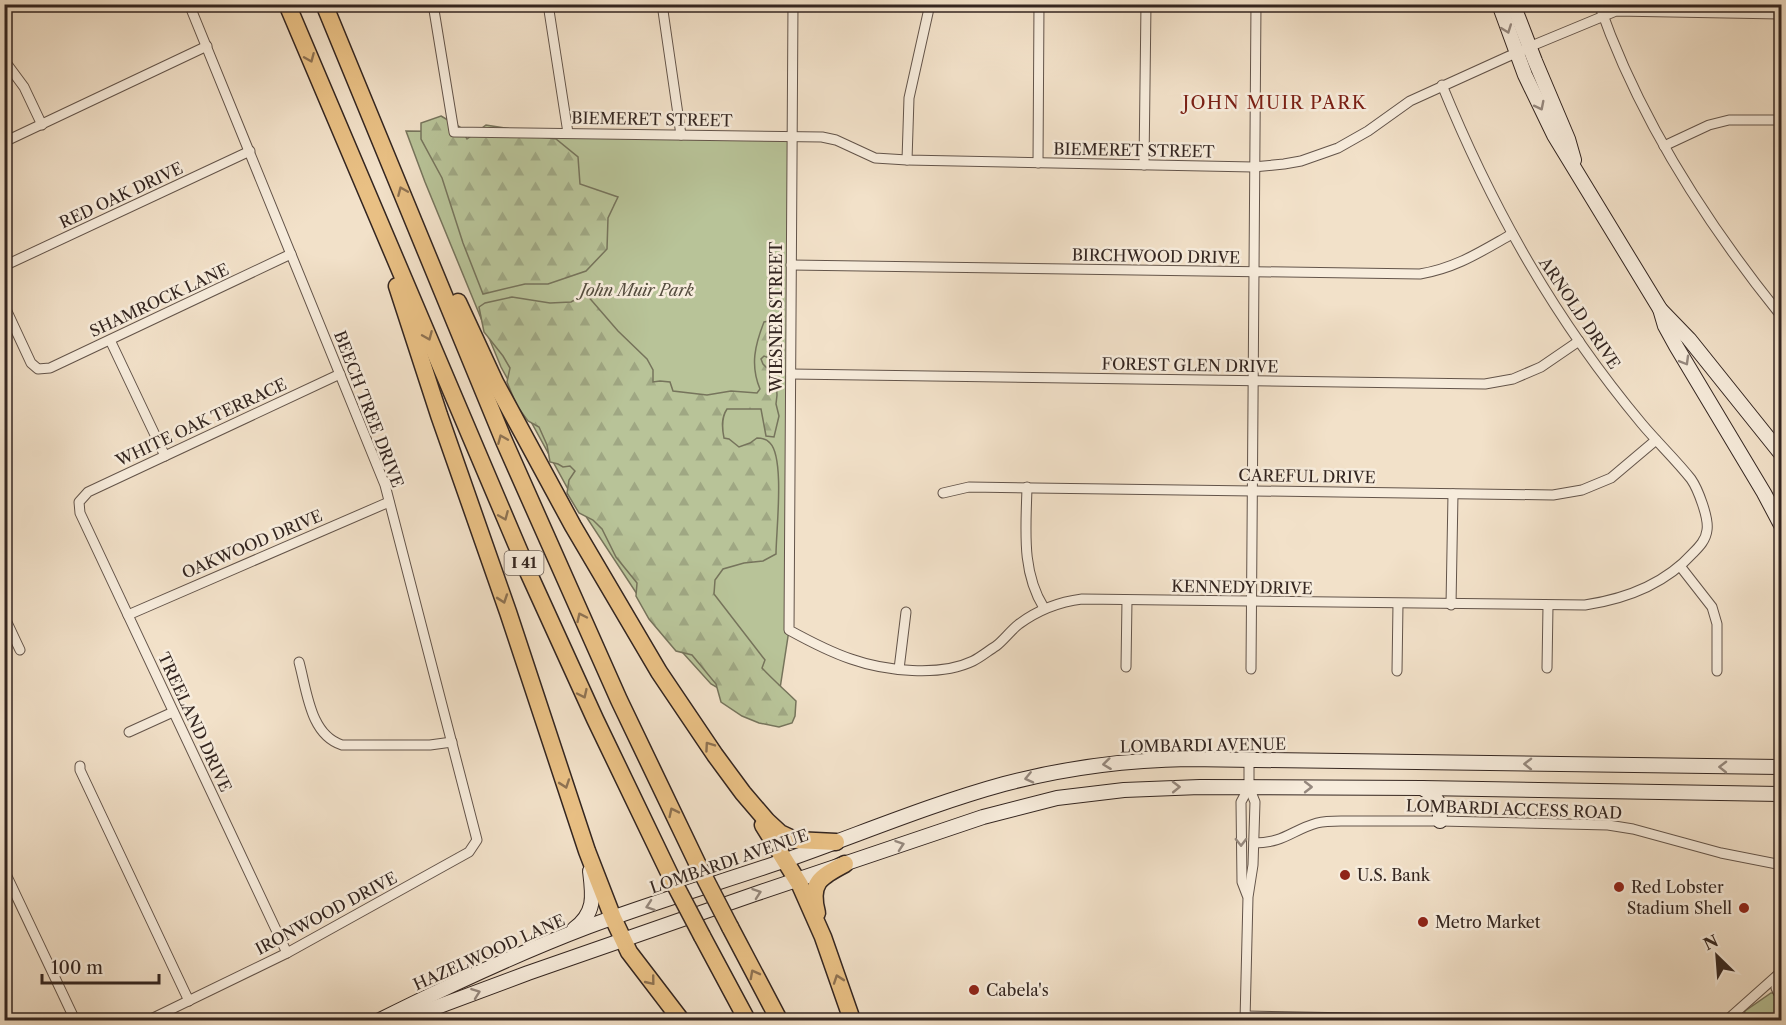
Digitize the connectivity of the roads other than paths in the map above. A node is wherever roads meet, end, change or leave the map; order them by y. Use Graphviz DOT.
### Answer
graph roads {
  1 [pos="189,4"];
  2 [pos="287,4"];
  3 [pos="324,4"];
  4 [pos="433,4"];
  5 [pos="548,4"];
  6 [pos="662,4"];
  7 [pos="793,4"];
  8 [pos="930,4"];
  9 [pos="1039,4"];
  10 [pos="1146,4"];
  11 [pos="1256,4"];
  12 [pos="1499,4"];
  13 [pos="1513,4"];
  14 [pos="1599,4"];
  15 [pos="1782,14"];
  16 [pos="1604,16"];
  17 [pos="207,46"];
  18 [pos="1523,50"];
  19 [pos="4,60"];
  20 [pos="1442,86"];
  21 [pos="1782,120"];
  22 [pos="42,125"];
  23 [pos="568,133"];
  24 [pos="681,135"];
  25 [pos="792,136"];
  26 [pos="4,142"];
  27 [pos="1664,146"];
  28 [pos="250,151"];
  29 [pos="907,160"];
  30 [pos="1038,163"];
  31 [pos="1144,165"];
  32 [pos="1253,167"];
  33 [pos="1512,234"];
  34 [pos="388,244"];
  35 [pos="424,245"];
  36 [pos="291,254"];
  37 [pos="791,265"];
  38 [pos="4,266"];
  39 [pos="1254,272"];
  40 [pos="4,305"];
  41 [pos="1660,309"];
  42 [pos="1782,317"];
  43 [pos="110,339"];
  44 [pos="1579,341"];
  45 [pos="340,374"];
  46 [pos="791,374"];
  47 [pos="1253,381"];
  48 [pos="1757,425"];
  49 [pos="1656,440"];
  50 [pos="1782,442"];
  51 [pos="1782,455"];
  52 [pos="165,456"];
  53 [pos="1027,487"];
  54 [pos="1252,491"];
  55 [pos="943,493"];
  56 [pos="1453,494"];
  57 [pos="79,502"];
  58 [pos="389,502"];
  59 [pos="1782,527"];
  60 [pos="1703,542"];
  61 [pos="1680,566"];
  62 [pos="1127,600"];
  63 [pos="1251,602"];
  64 [pos="1398,604"];
  65 [pos="1451,605"];
  66 [pos="1548,606"];
  67 [pos="1044,608"];
  68 [pos="906,612"];
  69 [pos="128,615"];
  70 [pos="4,616"];
  71 [pos="789,630"];
  72 [pos="21,650"];
  73 [pos="299,662"];
  74 [pos="1126,667"];
  75 [pos="1547,668"];
  76 [pos="899,669"];
  77 [pos="1251,669"];
  78 [pos="1397,671"];
  79 [pos="1716,671"];
  80 [pos="173,712"];
  81 [pos="129,732"];
  82 [pos="452,742"];
  83 [pos="1249,760"];
  84 [pos="80,766"];
  85 [pos="1781,766"];
  86 [pos="1249,787"];
  87 [pos="1422,788"];
  88 [pos="1458,789"];
  89 [pos="743,793"];
  90 [pos="1782,794"];
  91 [pos="1440,806"];
  92 [pos="1440,820"];
  93 [pos="477,840"];
  94 [pos="836,842"];
  95 [pos="1254,843"];
  96 [pos="587,851"];
  97 [pos="785,860"];
  98 [pos="1779,863"];
  99 [pos="845,864"];
  100 [pos="4,870"];
  101 [pos="797,880"];
  102 [pos="1248,897"];
  103 [pos="613,918"];
  104 [pos="563,936"];
  105 [pos="823,937"];
  106 [pos="622,940"];
  107 [pos="287,952"];
  108 [pos="1779,974"];
  109 [pos="1782,1000"];
  110 [pos="189,1001"];
  111 [pos="1245,1018"];
  112 [pos="75,1020"];
  113 [pos="149,1020"];
  114 [pos="380,1020"];
  115 [pos="402,1020"];
  116 [pos="681,1020"];
  117 [pos="747,1020"];
  118 [pos="779,1020"];
  119 [pos="852,1020"];
  120 [pos="1471,1020"];
  121 [pos="1727,1020"];
  1 -- 17 [label="street, BEECH TREE DRIVE"];
  2 -- 34 [label="highway, I 41, one-way"];
  35 -- 3 [label="highway, I 41, one-way"];
  4 -- 23 [label="street, BIEMERET STREET"];
  5 -- 23 [label="street"];
  6 -- 24 [label="street"];
  7 -- 25 [label="street, WIESNER STREET"];
  8 -- 29 [label="street"];
  9 -- 30 [label="street"];
  10 -- 31 [label="street"];
  11 -- 32 [label="street"];
  12 -- 18 [label="main road, one-way"];
  13 -- 18 [label="main road"];
  14 -- 16 [label="street"];
  15 -- 16 [label="street, BIEMERET STREET"];
  16 -- 18 [label="street, BIEMERET STREET"];
  16 -- 27 [label="street"];
  17 -- 22 [label="street"];
  17 -- 28 [label="street, BEECH TREE DRIVE"];
  18 -- 20 [label="street, BIEMERET STREET"];
  18 -- 41 [label="main road"];
  19 -- 22 [label="street"];
  20 -- 32 [label="street, BIEMERET STREET"];
  20 -- 33 [label="street, ARNOLD DRIVE"];
  21 -- 27 [label="street"];
  22 -- 26 [label="street"];
  23 -- 24 [label="street, BIEMERET STREET"];
  24 -- 25 [label="street, BIEMERET STREET"];
  25 -- 29 [label="street, BIEMERET STREET"];
  25 -- 37 [label="street, WIESNER STREET"];
  27 -- 42 [label="street"];
  28 -- 36 [label="street, BEECH TREE DRIVE"];
  28 -- 38 [label="street, RED OAK DRIVE"];
  29 -- 30 [label="street, BIEMERET STREET"];
  30 -- 31 [label="street, BIEMERET STREET"];
  31 -- 32 [label="street, BIEMERET STREET"];
  32 -- 39 [label="street"];
  33 -- 39 [label="street, BIRCHWOOD DRIVE"];
  33 -- 44 [label="street, ARNOLD DRIVE"];
  34 -- 96 [label="highway, one-way"];
  34 -- 117 [label="highway, I 41, one-way, bridge"];
  89 -- 35 [label="highway, one-way"];
  118 -- 35 [label="highway, I 41, one-way, bridge"];
  36 -- 43 [label="street, SHAMROCK LANE"];
  36 -- 45 [label="street, BEECH TREE DRIVE"];
  37 -- 39 [label="street, BIRCHWOOD DRIVE"];
  37 -- 46 [label="street, WIESNER STREET"];
  39 -- 47 [label="street"];
  40 -- 43 [label="street, SHAMROCK LANE"];
  41 -- 48 [label="main road"];
  41 -- 59 [label="main road, one-way"];
  43 -- 52 [label="street"];
  44 -- 47 [label="street, FOREST GLEN DRIVE"];
  44 -- 49 [label="street, ARNOLD DRIVE"];
  45 -- 52 [label="street, WHITE OAK TERRACE"];
  45 -- 58 [label="street, BEECH TREE DRIVE"];
  46 -- 47 [label="street, FOREST GLEN DRIVE"];
  46 -- 71 [label="street, WIESNER STREET"];
  47 -- 54 [label="street"];
  48 -- 50 [label="main road"];
  48 -- 51 [label="main road"];
  49 -- 56 [label="street, CAREFUL DRIVE"];
  49 -- 60 [label="street, ARNOLD DRIVE"];
  52 -- 57 [label="street, WHITE OAK TERRACE"];
  53 -- 54 [label="street, CAREFUL DRIVE"];
  53 -- 55 [label="street, CAREFUL DRIVE"];
  53 -- 67 [label="street"];
  54 -- 56 [label="street, CAREFUL DRIVE"];
  54 -- 63 [label="street"];
  56 -- 65 [label="street"];
  57 -- 69 [label="street, TREELAND DRIVE"];
  58 -- 69 [label="street, OAKWOOD DRIVE"];
  58 -- 82 [label="street, BEECH TREE DRIVE"];
  60 -- 61 [label="street, KENNEDY DRIVE"];
  61 -- 66 [label="street, KENNEDY DRIVE"];
  61 -- 79 [label="street"];
  62 -- 63 [label="street, KENNEDY DRIVE"];
  62 -- 67 [label="street, KENNEDY DRIVE"];
  62 -- 74 [label="street"];
  63 -- 64 [label="street, KENNEDY DRIVE"];
  63 -- 77 [label="street"];
  64 -- 65 [label="street, KENNEDY DRIVE"];
  64 -- 78 [label="street"];
  65 -- 66 [label="street, KENNEDY DRIVE"];
  66 -- 75 [label="street"];
  67 -- 76 [label="street, KENNEDY DRIVE"];
  68 -- 76 [label="street"];
  69 -- 80 [label="street, TREELAND DRIVE"];
  70 -- 72 [label="street"];
  71 -- 76 [label="street, KENNEDY DRIVE"];
  73 -- 82 [label="street"];
  80 -- 81 [label="street"];
  80 -- 107 [label="street, TREELAND DRIVE"];
  82 -- 93 [label="street, BEECH TREE DRIVE"];
  85 -- 83 [label="main road, LOMBARDI AVENUE, one-way"];
  83 -- 86 [label="street"];
  83 -- 94 [label="main road, LOMBARDI AVENUE, one-way"];
  84 -- 110 [label="street"];
  86 -- 87 [label="main road, one-way"];
  86 -- 95 [label="street"];
  99 -- 86 [label="main road, one-way"];
  86 -- 102 [label="street, one-way"];
  87 -- 88 [label="main road"];
  87 -- 91 [label="main road"];
  88 -- 90 [label="main road"];
  88 -- 91 [label="main road"];
  89 -- 94 [label="highway"];
  89 -- 97 [label="highway"];
  91 -- 92 [label="main road"];
  92 -- 95 [label="street, LOMBARDI ACCESS ROAD"];
  92 -- 98 [label="street, LOMBARDI ACCESS ROAD"];
  93 -- 107 [label="street, IRONWOOD DRIVE"];
  94 -- 97 [label="main road, LOMBARDI AVENUE"];
  95 -- 102 [label="street"];
  96 -- 103 [label="highway"];
  96 -- 104 [label="main road"];
  97 -- 101 [label="highway"];
  97 -- 103 [label="main road, LOMBARDI AVENUE, one-way"];
  99 -- 101 [label="main road"];
  99 -- 105 [label="highway"];
  100 -- 112 [label="street"];
  101 -- 105 [label="highway"];
  106 -- 101 [label="main road, one-way"];
  102 -- 111 [label="street"];
  103 -- 104 [label="main road, HAZELWOOD LANE"];
  103 -- 106 [label="highway"];
  104 -- 114 [label="main road, HAZELWOOD LANE"];
  119 -- 105 [label="highway, one-way"];
  115 -- 106 [label="main road, HAZELWOOD LANE, one-way"];
  106 -- 116 [label="highway, one-way"];
  107 -- 110 [label="street, IRONWOOD DRIVE"];
  108 -- 109 [label="street"];
  108 -- 121 [label="street"];
  110 -- 113 [label="street, IRONWOOD DRIVE"];
  111 -- 120 [label="street"];
}
